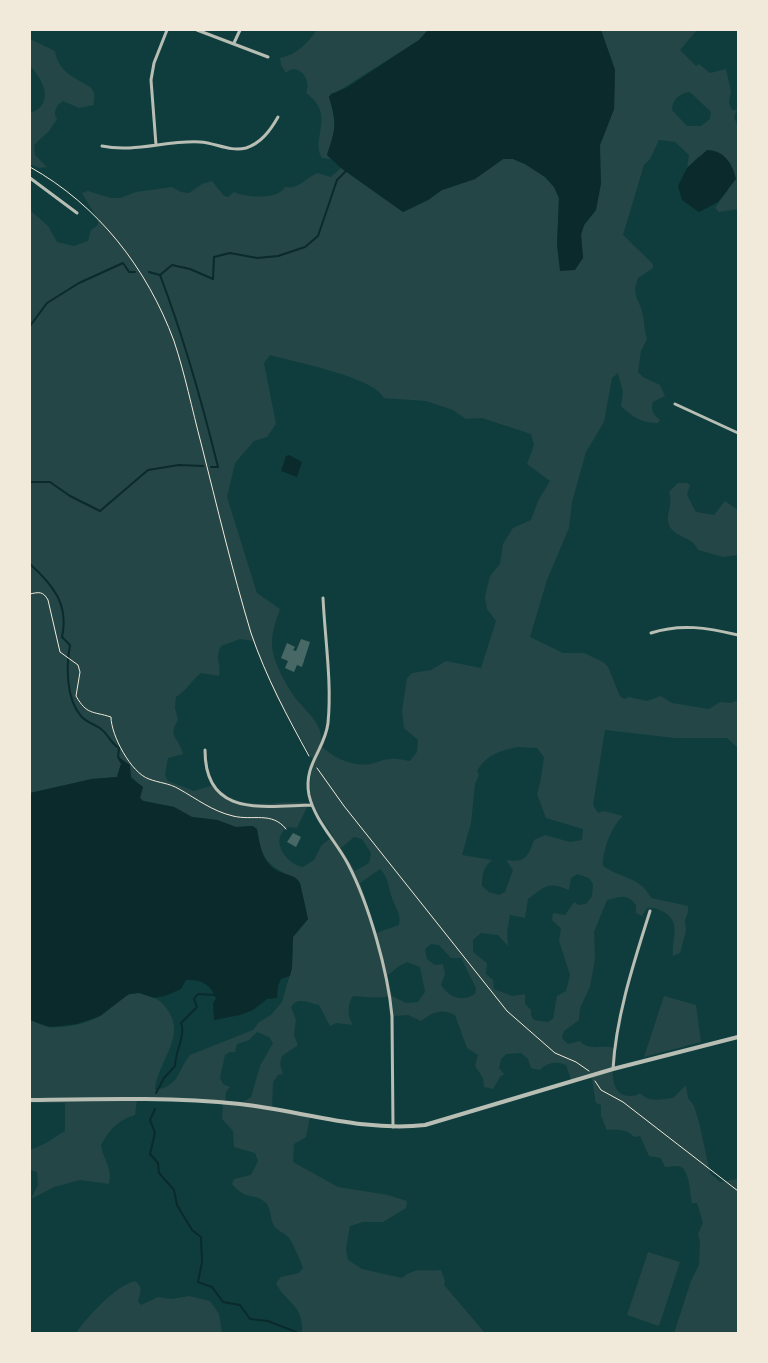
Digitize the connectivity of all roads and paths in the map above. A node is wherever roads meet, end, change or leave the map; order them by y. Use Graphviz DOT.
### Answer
graph roads {
  1 [pos="167,30"];
  2 [pos="197,30"];
  3 [pos="240,30"];
  4 [pos="234,43"];
  5 [pos="268,57"];
  6 [pos="278,117"];
  7 [pos="156,145"];
  8 [pos="102,146"];
  9 [pos="30,167"];
  10 [pos="30,178"];
  11 [pos="77,213"];
  12 [pos="675,404"];
  13 [pos="738,433"];
  14 [pos="30,594"];
  15 [pos="323,598"];
  16 [pos="651,633"];
  17 [pos="738,635"];
  18 [pos="205,750"];
  19 [pos="312,761"];
  20 [pos="312,805"];
  21 [pos="286,829"];
  22 [pos="650,912"];
  23 [pos="738,1037"];
  24 [pos="613,1069"];
  25 [pos="592,1076"];
  26 [pos="30,1100"];
  27 [pos="393,1127"];
  28 [pos="738,1191"];
  1 -- 7 [label="street"];
  2 -- 4 [label="street"];
  3 -- 4 [label="street"];
  4 -- 5 [label="street"];
  6 -- 7 [label="street"];
  7 -- 8 [label="street"];
  9 -- 19 [label="path"];
  10 -- 11 [label="street"];
  12 -- 13 [label="street"];
  14 -- 21 [label="path"];
  15 -- 19 [label="street"];
  16 -- 17 [label="street"];
  18 -- 20 [label="street"];
  19 -- 20 [label="street"];
  19 -- 25 [label="path"];
  20 -- 27 [label="street"];
  22 -- 24 [label="street"];
  23 -- 24 [label="street"];
  24 -- 25 [label="street"];
  25 -- 27 [label="street"];
  25 -- 28 [label="path"];
  26 -- 27 [label="street"];
}
